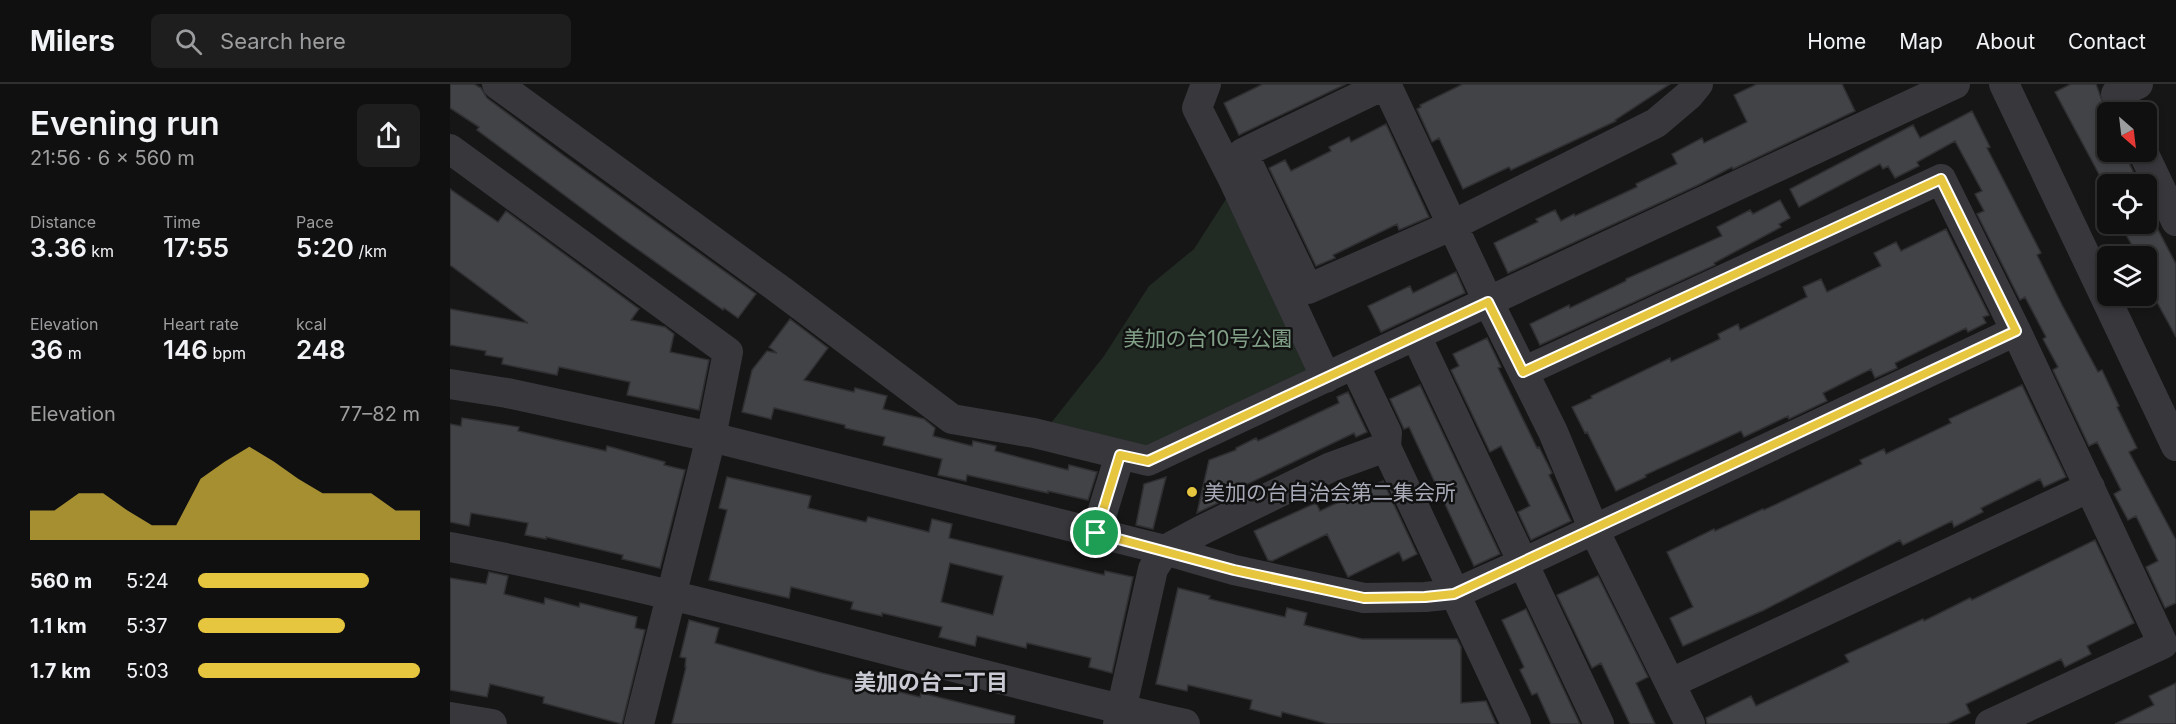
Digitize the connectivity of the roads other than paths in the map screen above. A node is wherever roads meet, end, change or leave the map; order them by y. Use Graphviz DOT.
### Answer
graph roads {
  1 [pos="497,84"];
  2 [pos="1206,84"];
  3 [pos="1386,84"];
  4 [pos="1698,84"];
  5 [pos="1955,84"];
  6 [pos="2004,84"];
  7 [pos="2138,84"];
  8 [pos="2120,102"];
  9 [pos="450,149"];
  10 [pos="2148,162"];
  11 [pos="2176,221"];
  12 [pos="1453,225"];
  13 [pos="1488,302"];
  14 [pos="2016,331"];
  15 [pos="1416,336"];
  16 [pos="1354,363"];
  17 [pos="1523,372"];
  18 [pos="1326,378"];
  19 [pos="450,384"];
  20 [pos="711,437"];
  21 [pos="2176,446"];
  22 [pos="1386,447"];
  23 [pos="1120,455"];
  24 [pos="2090,487"];
  25 [pos="1594,530"];
  26 [pos="1096,533"];
  27 [pos="450,547"];
  28 [pos="1165,550"];
  29 [pos="1523,563"];
  30 [pos="1454,594"];
  31 [pos="672,596"];
  32 [pos="1671,683"];
  33 [pos="450,717"];
  34 [pos="1120,717"];
  35 [pos="492,724"];
  36 [pos="639,724"];
  37 [pos="1185,724"];
  38 [pos="1516,724"];
  39 [pos="1599,724"];
  40 [pos="1690,724"];
  41 [pos="1990,724"];
  1 -- 23 [label="street"];
  2 -- 18 [label="street"];
  3 -- 12 [label="street"];
  3 -- 12 [label="street"];
  4 -- 12 [label="street"];
  5 -- 13 [label="street"];
  6 -- 21 [label="street"];
  7 -- 8 [label="street"];
  9 -- 20 [label="street"];
  10 -- 11 [label="street"];
  12 -- 13 [label="street"];
  13 -- 15 [label="street"];
  13 -- 17 [label="street"];
  14 -- 17 [label="street"];
  14 -- 24 [label="street"];
  14 -- 25 [label="street"];
  15 -- 16 [label="street"];
  15 -- 29 [label="street"];
  16 -- 18 [label="street"];
  16 -- 22 [label="street"];
  17 -- 25 [label="street"];
  18 -- 23 [label="street"];
  19 -- 20 [label="street"];
  20 -- 26 [label="street"];
  20 -- 31 [label="street"];
  22 -- 28 [label="street"];
  22 -- 30 [label="street"];
  23 -- 26 [label="street"];
  24 -- 32 [label="street"];
  24 -- 41 [label="street"];
  25 -- 29 [label="street"];
  25 -- 32 [label="street"];
  26 -- 28 [label="street"];
  27 -- 31 [label="street"];
  28 -- 30 [label="street"];
  28 -- 34 [label="street"];
  29 -- 30 [label="street"];
  29 -- 39 [label="street"];
  30 -- 38 [label="street"];
  31 -- 34 [label="street"];
  31 -- 36 [label="street"];
  32 -- 40 [label="street"];
  33 -- 35 [label="street"];
  34 -- 37 [label="street"];
}
